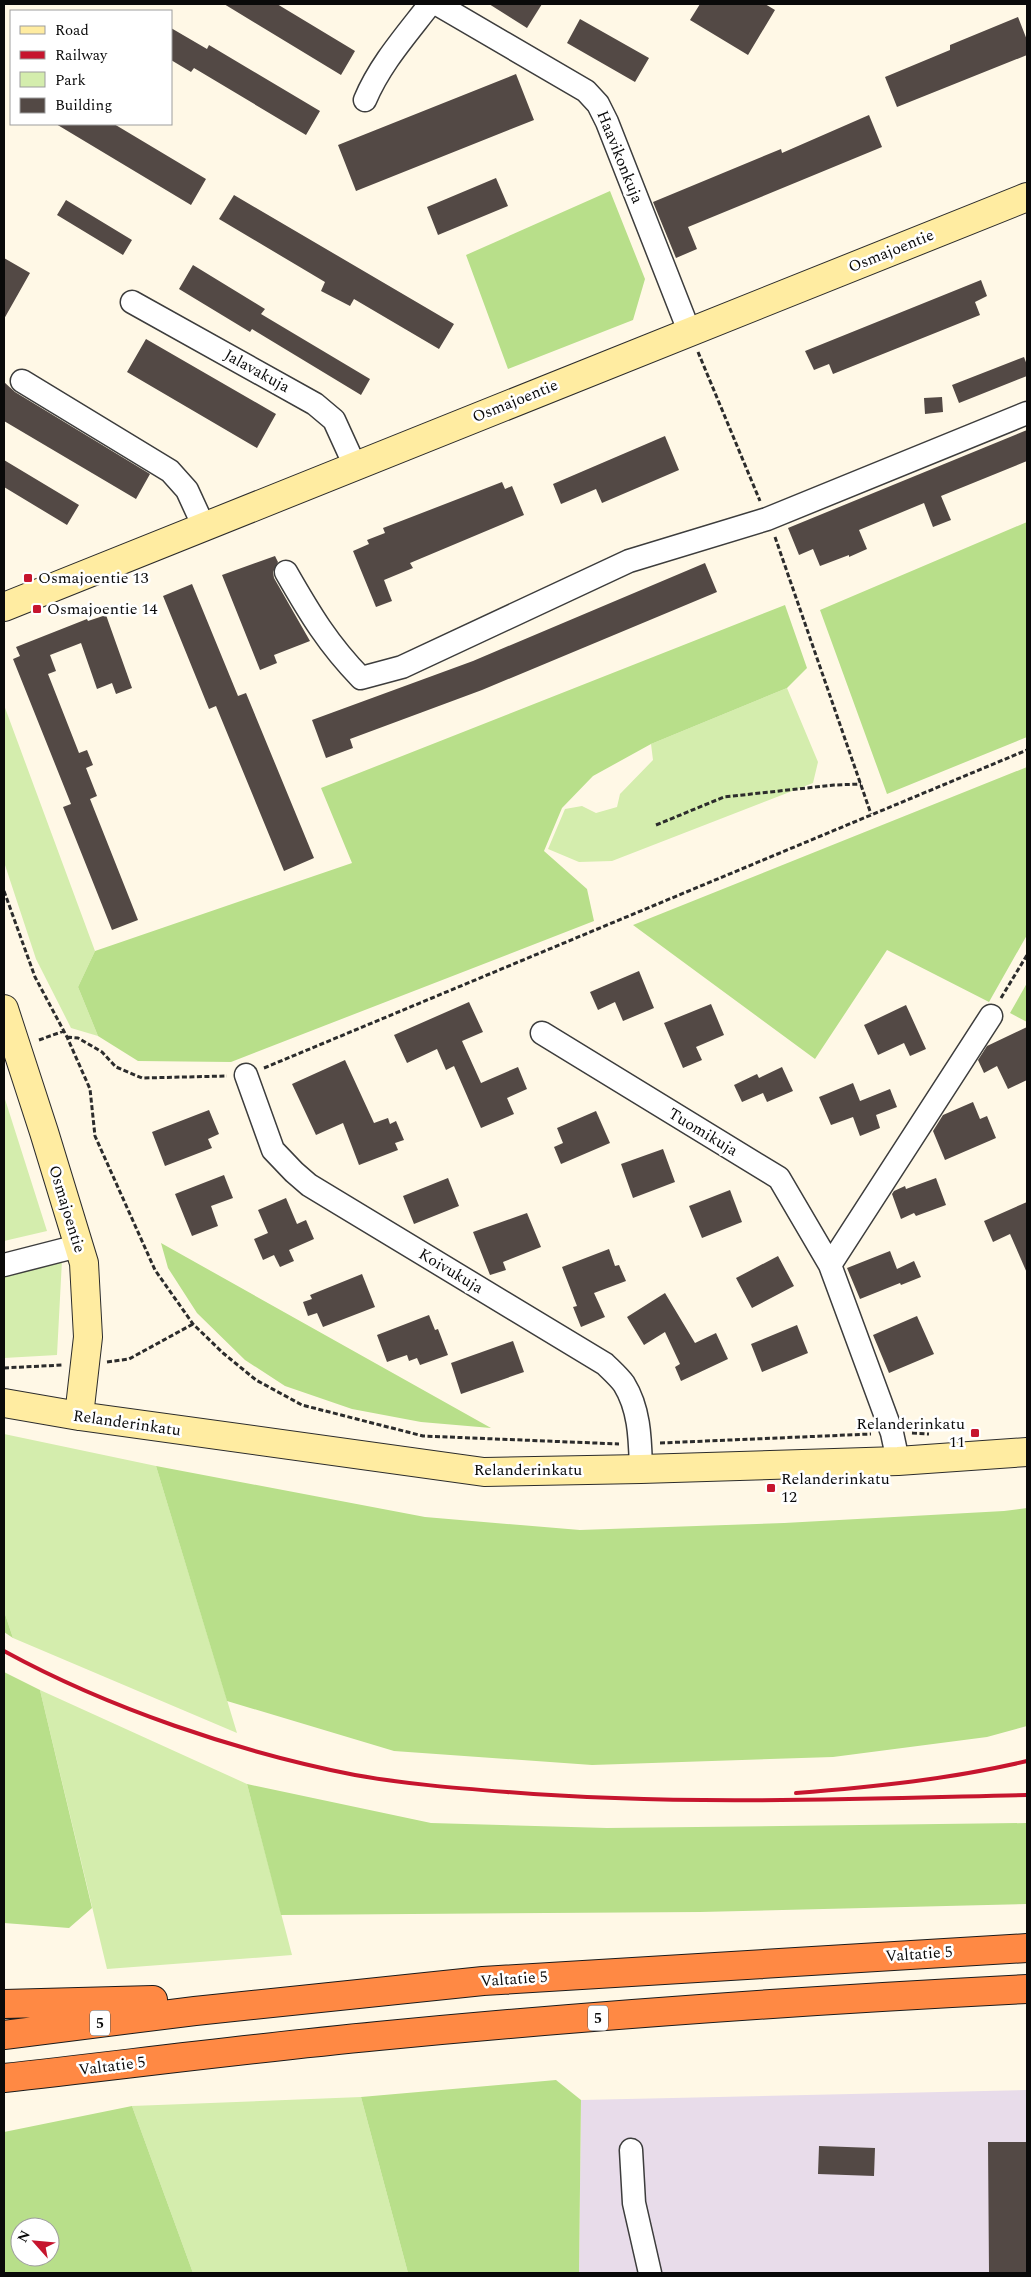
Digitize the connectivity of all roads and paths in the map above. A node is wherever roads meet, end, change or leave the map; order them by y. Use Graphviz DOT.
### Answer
graph roads {
  1 [pos="430,4"];
  2 [pos="437,4"];
  3 [pos="365,100"];
  4 [pos="1027,197"];
  5 [pos="132,302"];
  6 [pos="689,331"];
  7 [pos="22,381"];
  8 [pos="1027,413"];
  9 [pos="355,466"];
  10 [pos="204,527"];
  11 [pos="761,528"];
  12 [pos="286,572"];
  13 [pos="4,607"];
  14 [pos="1027,750"];
  15 [pos="861,784"];
  16 [pos="871,814"];
  17 [pos="656,825"];
  18 [pos="4,891"];
  19 [pos="1027,955"];
  20 [pos="4,1009"];
  21 [pos="991,1016"];
  22 [pos="64,1031"];
  23 [pos="542,1033"];
  24 [pos="67,1037"];
  25 [pos="34,1042"];
  26 [pos="246,1075"];
  27 [pos="78,1246"];
  28 [pos="4,1265"];
  29 [pos="830,1265"];
  30 [pos="193,1324"];
  31 [pos="109,1362"];
  32 [pos="61,1365"];
  33 [pos="4,1368"];
  34 [pos="4,1403"];
  35 [pos="80,1416"];
  36 [pos="876,1434"];
  37 [pos="624,1443"];
  38 [pos="656,1443"];
  39 [pos="1027,1452"];
  40 [pos="898,1461"];
  41 [pos="641,1469"];
  42 [pos="1027,1948"];
  43 [pos="1027,1989"];
  44 [pos="4,2004"];
  45 [pos="195,2010"];
  46 [pos="4,2035"];
  47 [pos="4,2078"];
  48 [pos="631,2150"];
  49 [pos="650,2273"];
  1 -- 3 [label="street"];
  2 -- 6 [label="street, Haavikonkuja"];
  4 -- 6 [label="street, Osmajoentie"];
  5 -- 9 [label="street, Jalavakuja"];
  6 -- 9 [label="street, Osmajoentie"];
  6 -- 11 [label="path"];
  7 -- 10 [label="street"];
  8 -- 11 [label="street"];
  9 -- 10 [label="street, Osmajoentie"];
  10 -- 13 [label="street, Osmajoentie"];
  11 -- 12 [label="street"];
  11 -- 15 [label="path"];
  14 -- 16 [label="path"];
  15 -- 16 [label="path"];
  15 -- 17 [label="path"];
  16 -- 26 [label="path"];
  18 -- 22 [label="path"];
  19 -- 21 [label="path"];
  20 -- 27 [label="street, Osmajoentie"];
  21 -- 29 [label="street"];
  22 -- 24 [label="path"];
  22 -- 25 [label="path"];
  23 -- 29 [label="street, Tuomikuja"];
  24 -- 26 [label="path"];
  24 -- 30 [label="path"];
  26 -- 41 [label="street, Koivukuja"];
  27 -- 28 [label="street"];
  27 -- 35 [label="street, Osmajoentie"];
  29 -- 40 [label="street, Tuomikuja"];
  30 -- 31 [label="path"];
  30 -- 37 [label="path"];
  32 -- 33 [label="path"];
  34 -- 35 [label="street, Relanderinkatu"];
  35 -- 41 [label="street, Relanderinkatu"];
  36 -- 38 [label="path"];
  39 -- 40 [label="street, Relanderinkatu"];
  40 -- 41 [label="street, Relanderinkatu"];
  42 -- 45 [label="highway, Valtatie 5 / 5"];
  43 -- 47 [label="highway, Valtatie 5 / 5"];
  44 -- 45 [label="highway"];
  45 -- 46 [label="highway, Valtatie 5 / 5"];
  48 -- 49 [label="street"];
}
